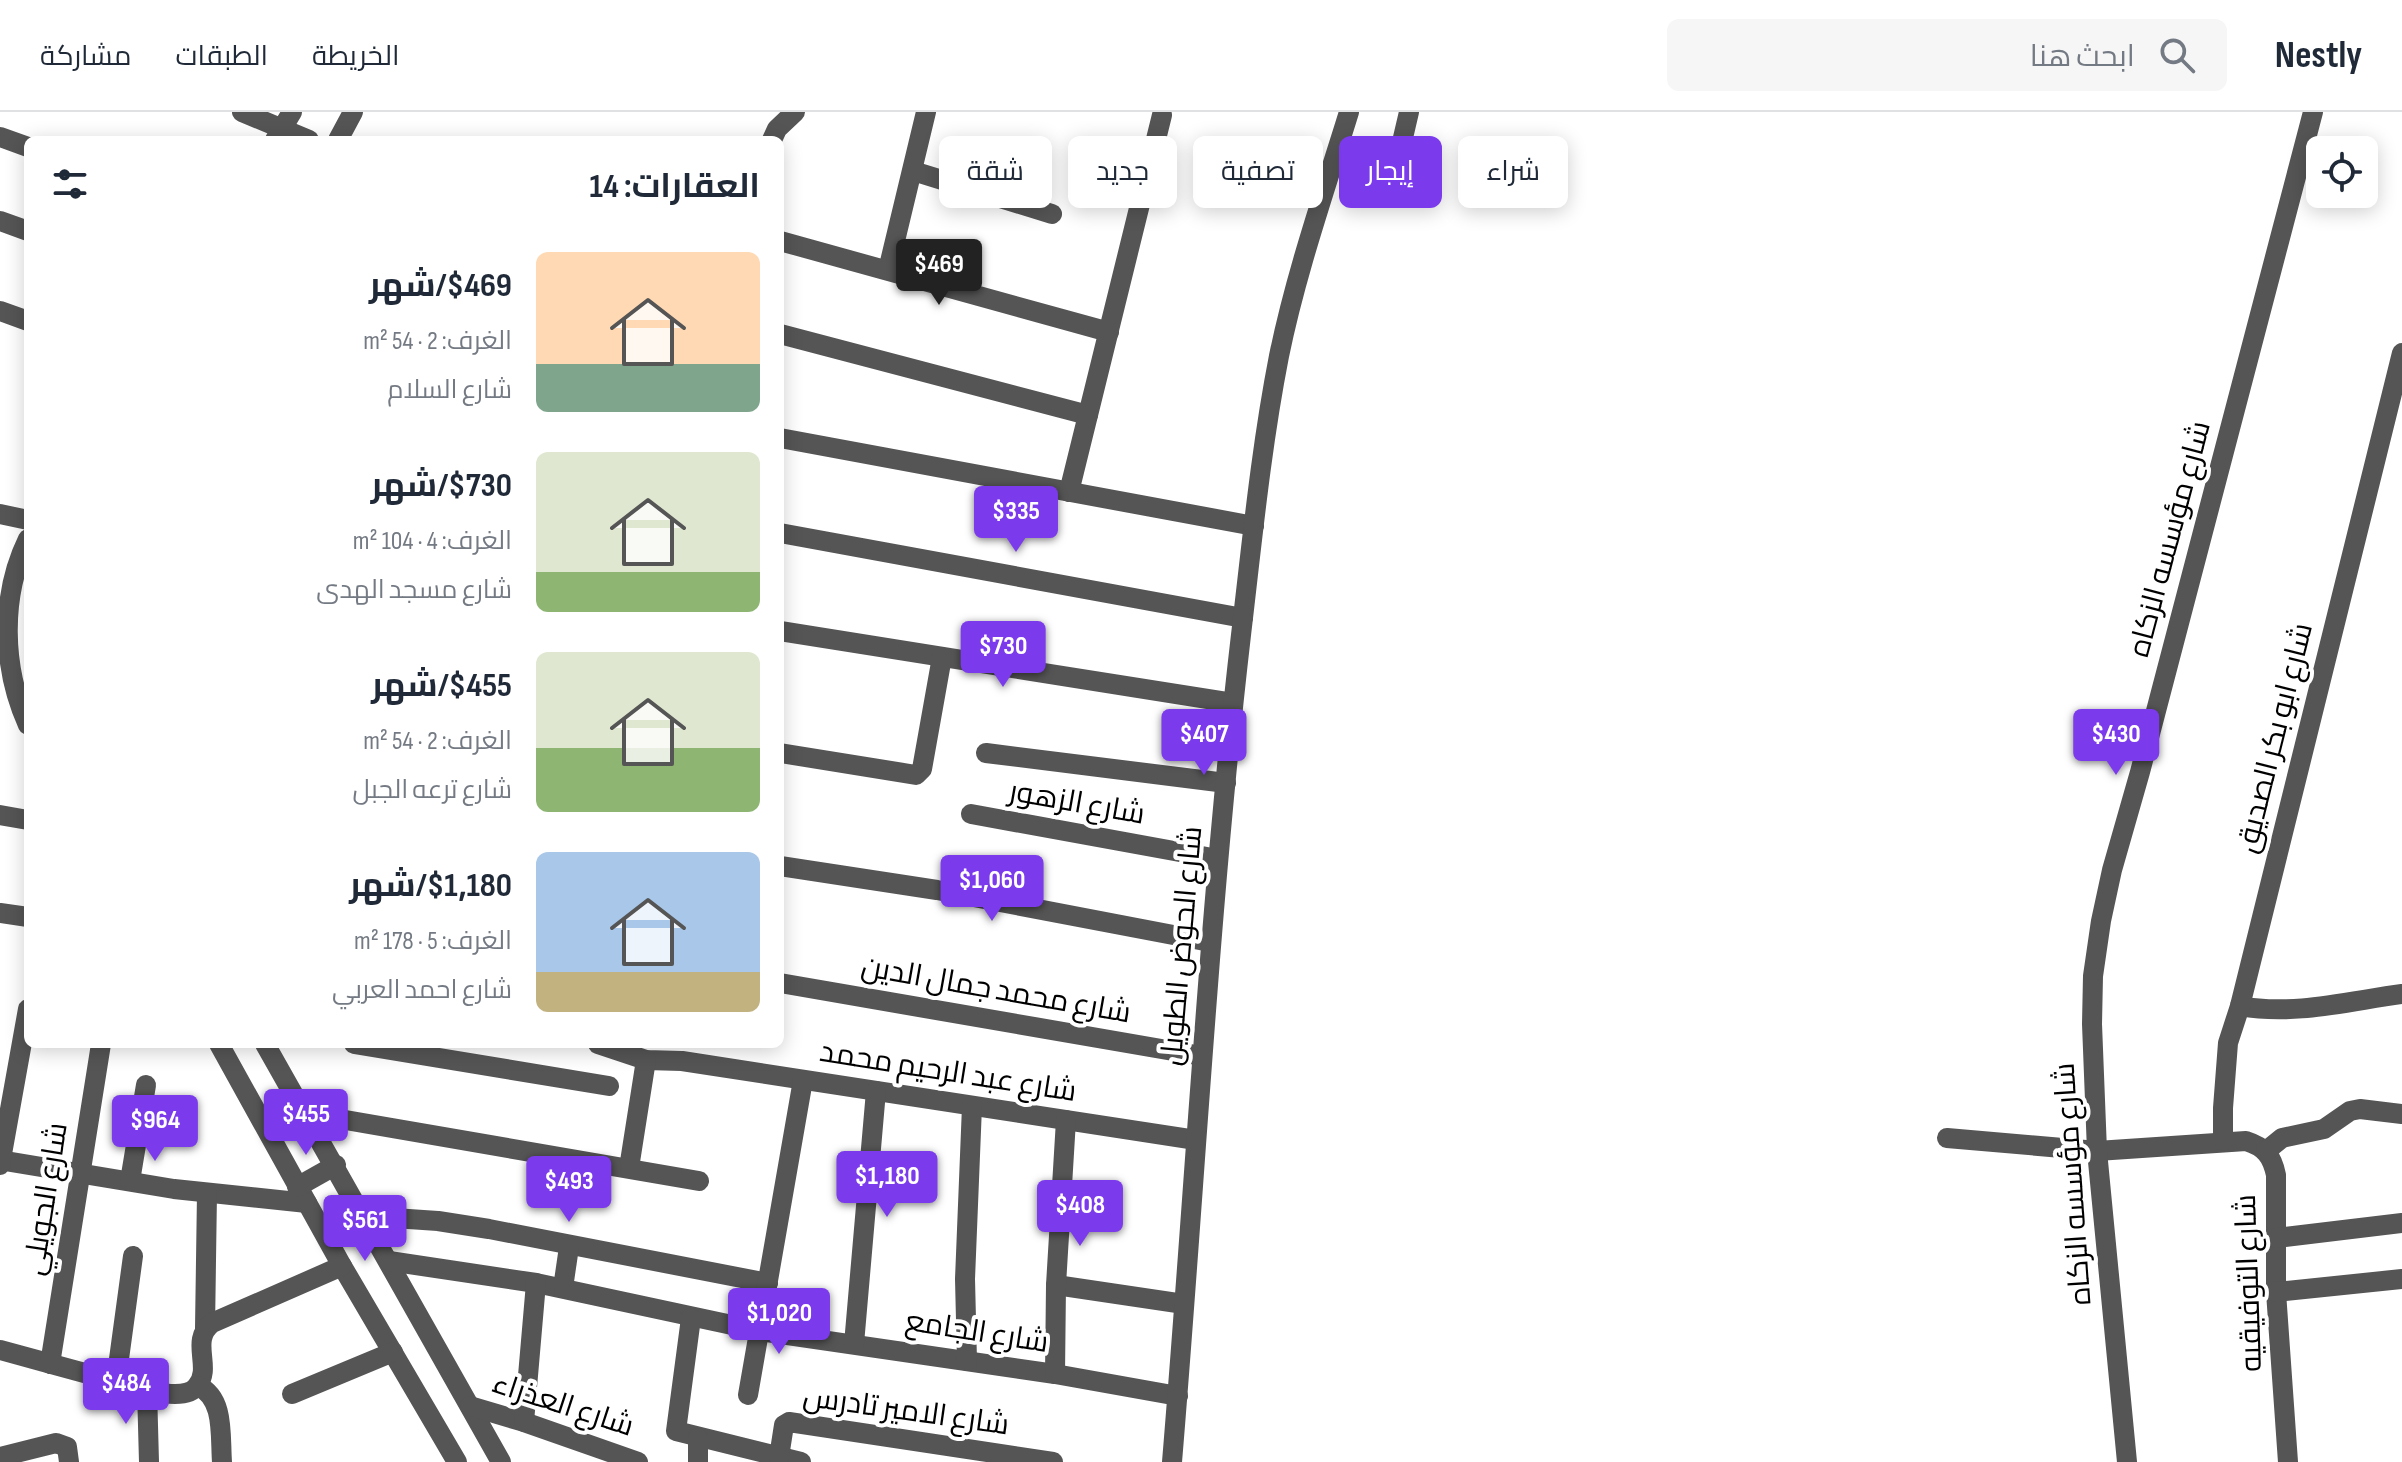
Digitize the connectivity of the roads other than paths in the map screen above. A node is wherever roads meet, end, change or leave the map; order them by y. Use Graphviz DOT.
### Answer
graph roads {
  1 [pos="242,112"];
  2 [pos="353,112"];
  3 [pos="767,112"];
  4 [pos="926,112"];
  5 [pos="1349,112"];
  6 [pos="1409,112"];
  7 [pos="2313,112"];
  8 [pos="1162,115"];
  9 [pos="792,117"];
  10 [pos="283,127"];
  11 [pos="301,136"];
  12 [pos="340,136"];
  13 [pos="774,136"];
  14 [pos="1403,136"];
  15 [pos="0,137"];
  16 [pos="24,146"];
  17 [pos="913,171"];
  18 [pos="1052,214"];
  19 [pos="0,221"];
  20 [pos="24,230"];
  21 [pos="784,242"];
  22 [pos="888,270"];
  23 [pos="0,311"];
  24 [pos="24,320"];
  25 [pos="1109,332"];
  26 [pos="784,335"];
  27 [pos="2402,353"];
  28 [pos="1088,415"];
  29 [pos="784,439"];
  30 [pos="1069,492"];
  31 [pos="0,514"];
  32 [pos="24,519"];
  33 [pos="1254,526"];
  34 [pos="784,534"];
  35 [pos="24,549"];
  36 [pos="4,612"];
  37 [pos="1243,618"];
  38 [pos="784,632"];
  39 [pos="942,657"];
  40 [pos="8,693"];
  41 [pos="1233,703"];
  42 [pos="24,719"];
  43 [pos="986,753"];
  44 [pos="784,754"];
  45 [pos="1226,783"];
  46 [pos="971,814"];
  47 [pos="0,815"];
  48 [pos="24,819"];
  49 [pos="1218,859"];
  50 [pos="784,867"];
  51 [pos="0,913"];
  52 [pos="24,916"];
  53 [pos="1210,942"];
  54 [pos="784,984"];
  55 [pos="2402,994"];
  56 [pos="2240,1006"];
  57 [pos="24,1031"];
  58 [pos="100,1048"];
  59 [pos="221,1048"];
  60 [pos="267,1048"];
  61 [pos="378,1048"];
  62 [pos="610,1048"];
  63 [pos="684,1052"];
  64 [pos="1202,1056"];
  65 [pos="646,1060"];
  66 [pos="803,1080"];
  67 [pos="146,1085"];
  68 [pos="609,1086"];
  69 [pos="876,1091"];
  70 [pos="972,1106"];
  71 [pos="305,1113"];
  72 [pos="2402,1114"];
  73 [pos="1066,1120"];
  74 [pos="1947,1138"];
  75 [pos="1196,1140"];
  76 [pos="2223,1141"];
  77 [pos="2097,1151"];
  78 [pos="2266,1151"];
  79 [pos="0,1162"];
  80 [pos="336,1165"];
  81 [pos="629,1168"];
  82 [pos="82,1172"];
  83 [pos="130,1181"];
  84 [pos="699,1181"];
  85 [pos="207,1193"];
  86 [pos="302,1195"];
  87 [pos="364,1216"];
  88 [pos="2402,1223"];
  89 [pos="2276,1238"];
  90 [pos="569,1247"];
  91 [pos="133,1256"];
  92 [pos="389,1261"];
  93 [pos="342,1266"];
  94 [pos="2402,1279"];
  95 [pos="536,1283"];
  96 [pos="768,1283"];
  97 [pos="1056,1285"];
  98 [pos="563,1288"];
  99 [pos="2276,1292"];
  100 [pos="1184,1304"];
  101 [pos="691,1318"];
  102 [pos="205,1329"];
  103 [pos="760,1331"];
  104 [pos="854,1344"];
  105 [pos="0,1350"];
  106 [pos="393,1352"];
  107 [pos="967,1361"];
  108 [pos="50,1364"];
  109 [pos="1055,1374"];
  110 [pos="116,1381"];
  111 [pos="198,1386"];
  112 [pos="147,1389"];
  113 [pos="292,1394"];
  114 [pos="748,1395"];
  115 [pos="1178,1396"];
  116 [pos="470,1406"];
  117 [pos="524,1422"];
  118 [pos="698,1438"];
  119 [pos="0,1457"];
  120 [pos="779,1457"];
  121 [pos="69,1462"];
  122 [pos="149,1462"];
  123 [pos="222,1462"];
  124 [pos="457,1462"];
  125 [pos="501,1462"];
  126 [pos="638,1462"];
  127 [pos="698,1462"];
  128 [pos="801,1462"];
  129 [pos="1053,1462"];
  130 [pos="1172,1462"];
  131 [pos="2127,1462"];
  132 [pos="2288,1462"];
  1 -- 10 [label="street"];
  2 -- 12 [label="street"];
  3 -- 9 [label="street"];
  4 -- 17 [label="street"];
  5 -- 33 [label="street, شارع الحوض الطويل"];
  6 -- 14 [label="street"];
  7 -- 77 [label="street, شارع مؤسسه الزكاه"];
  8 -- 25 [label="street"];
  9 -- 13 [label="street"];
  10 -- 11 [label="street"];
  15 -- 16 [label="street"];
  17 -- 18 [label="street"];
  17 -- 22 [label="street"];
  19 -- 20 [label="street"];
  21 -- 22 [label="street"];
  22 -- 25 [label="street"];
  23 -- 24 [label="street"];
  25 -- 28 [label="street"];
  26 -- 28 [label="street"];
  27 -- 56 [label="street, شارع ابو بكر الصديق"];
  28 -- 30 [label="street"];
  29 -- 30 [label="street"];
  30 -- 33 [label="street"];
  31 -- 32 [label="street"];
  33 -- 37 [label="street, شارع الحوض الطويل"];
  34 -- 37 [label="street"];
  35 -- 36 [label="street"];
  36 -- 40 [label="street"];
  37 -- 41 [label="street, شارع الحوض الطويل"];
  38 -- 39 [label="street"];
  39 -- 41 [label="street"];
  39 -- 44 [label="street"];
  40 -- 42 [label="street"];
  41 -- 45 [label="street, شارع الحوض الطويل"];
  43 -- 45 [label="street"];
  45 -- 49 [label="street, شارع الحوض الطويل"];
  46 -- 49 [label="street, شارع الزهور"];
  47 -- 48 [label="street"];
  49 -- 53 [label="street, شارع الحوض الطويل"];
  50 -- 53 [label="street"];
  51 -- 52 [label="street"];
  53 -- 64 [label="street, شارع الحوض الطويل"];
  54 -- 64 [label="street, شارع محمد جمال الدين"];
  55 -- 56 [label="street"];
  56 -- 76 [label="street, شارع ابو بكر الصديق"];
  57 -- 79 [label="street"];
  58 -- 82 [label="street, شارع الجويلي"];
  59 -- 86 [label="street"];
  60 -- 71 [label="street"];
  61 -- 68 [label="street"];
  62 -- 65 [label="street, شارع عبد الرحيم محمد"];
  63 -- 65 [label="street, شارع عبد الرحيم محمد"];
  63 -- 66 [label="street, شارع عبد الرحيم محمد"];
  64 -- 75 [label="street, شارع الحوض الطويل"];
  65 -- 81 [label="street"];
  66 -- 69 [label="street, شارع عبد الرحيم محمد"];
  66 -- 96 [label="street"];
  67 -- 83 [label="street"];
  69 -- 70 [label="street, شارع عبد الرحيم محمد"];
  69 -- 104 [label="street"];
  70 -- 73 [label="street, شارع عبد الرحيم محمد"];
  70 -- 107 [label="street"];
  71 -- 80 [label="street"];
  71 -- 81 [label="street"];
  72 -- 78 [label="street"];
  73 -- 75 [label="street, شارع عبد الرحيم محمد"];
  73 -- 97 [label="street"];
  74 -- 77 [label="street, شارع التوفيقيه"];
  75 -- 100 [label="street, شارع الحوض الطويل"];
  76 -- 77 [label="street, شارع التوفيقيه"];
  76 -- 78 [label="street, شارع التوفيقيه"];
  77 -- 131 [label="street, شارع مؤسسه الزكاه"];
  78 -- 89 [label="street, شارع التوفيقيه"];
  79 -- 82 [label="street"];
  80 -- 86 [label="street"];
  80 -- 87 [label="street"];
  81 -- 84 [label="street"];
  82 -- 83 [label="street"];
  82 -- 108 [label="street, شارع الجويلي"];
  83 -- 85 [label="street"];
  85 -- 86 [label="street"];
  85 -- 102 [label="street"];
  86 -- 93 [label="street"];
  87 -- 90 [label="street"];
  87 -- 92 [label="street"];
  88 -- 89 [label="street"];
  89 -- 99 [label="street, شارع التوفيقيه"];
  90 -- 96 [label="street"];
  90 -- 98 [label="street"];
  91 -- 110 [label="street"];
  92 -- 95 [label="street, شارع الجامع"];
  92 -- 116 [label="street"];
  93 -- 102 [label="street"];
  93 -- 106 [label="street"];
  94 -- 99 [label="street"];
  95 -- 98 [label="street, شارع الجامع"];
  95 -- 117 [label="street"];
  96 -- 103 [label="street"];
  97 -- 100 [label="street"];
  97 -- 109 [label="street"];
  98 -- 101 [label="street, شارع الجامع"];
  99 -- 132 [label="street, شارع التوفيقيه"];
  100 -- 115 [label="street, شارع الحوض الطويل"];
  101 -- 103 [label="street, شارع الجامع"];
  101 -- 118 [label="street"];
  102 -- 111 [label="street"];
  103 -- 104 [label="street, شارع الجامع"];
  103 -- 114 [label="street"];
  104 -- 107 [label="street, شارع الجامع"];
  105 -- 108 [label="street"];
  106 -- 113 [label="street"];
  106 -- 124 [label="street"];
  107 -- 109 [label="street, شارع الجامع"];
  108 -- 110 [label="street"];
  109 -- 115 [label="street, شارع الجامع"];
  110 -- 112 [label="street"];
  111 -- 112 [label="street"];
  111 -- 123 [label="street"];
  112 -- 122 [label="street"];
  115 -- 130 [label="street, شارع الحوض الطويل"];
  116 -- 117 [label="street, شارع العذراء"];
  116 -- 125 [label="street"];
  117 -- 126 [label="street, شارع العذراء"];
  118 -- 120 [label="street"];
  118 -- 127 [label="street"];
  119 -- 121 [label="street"];
  120 -- 128 [label="street"];
  120 -- 129 [label="street, شارع الامير تادرس"];
}
